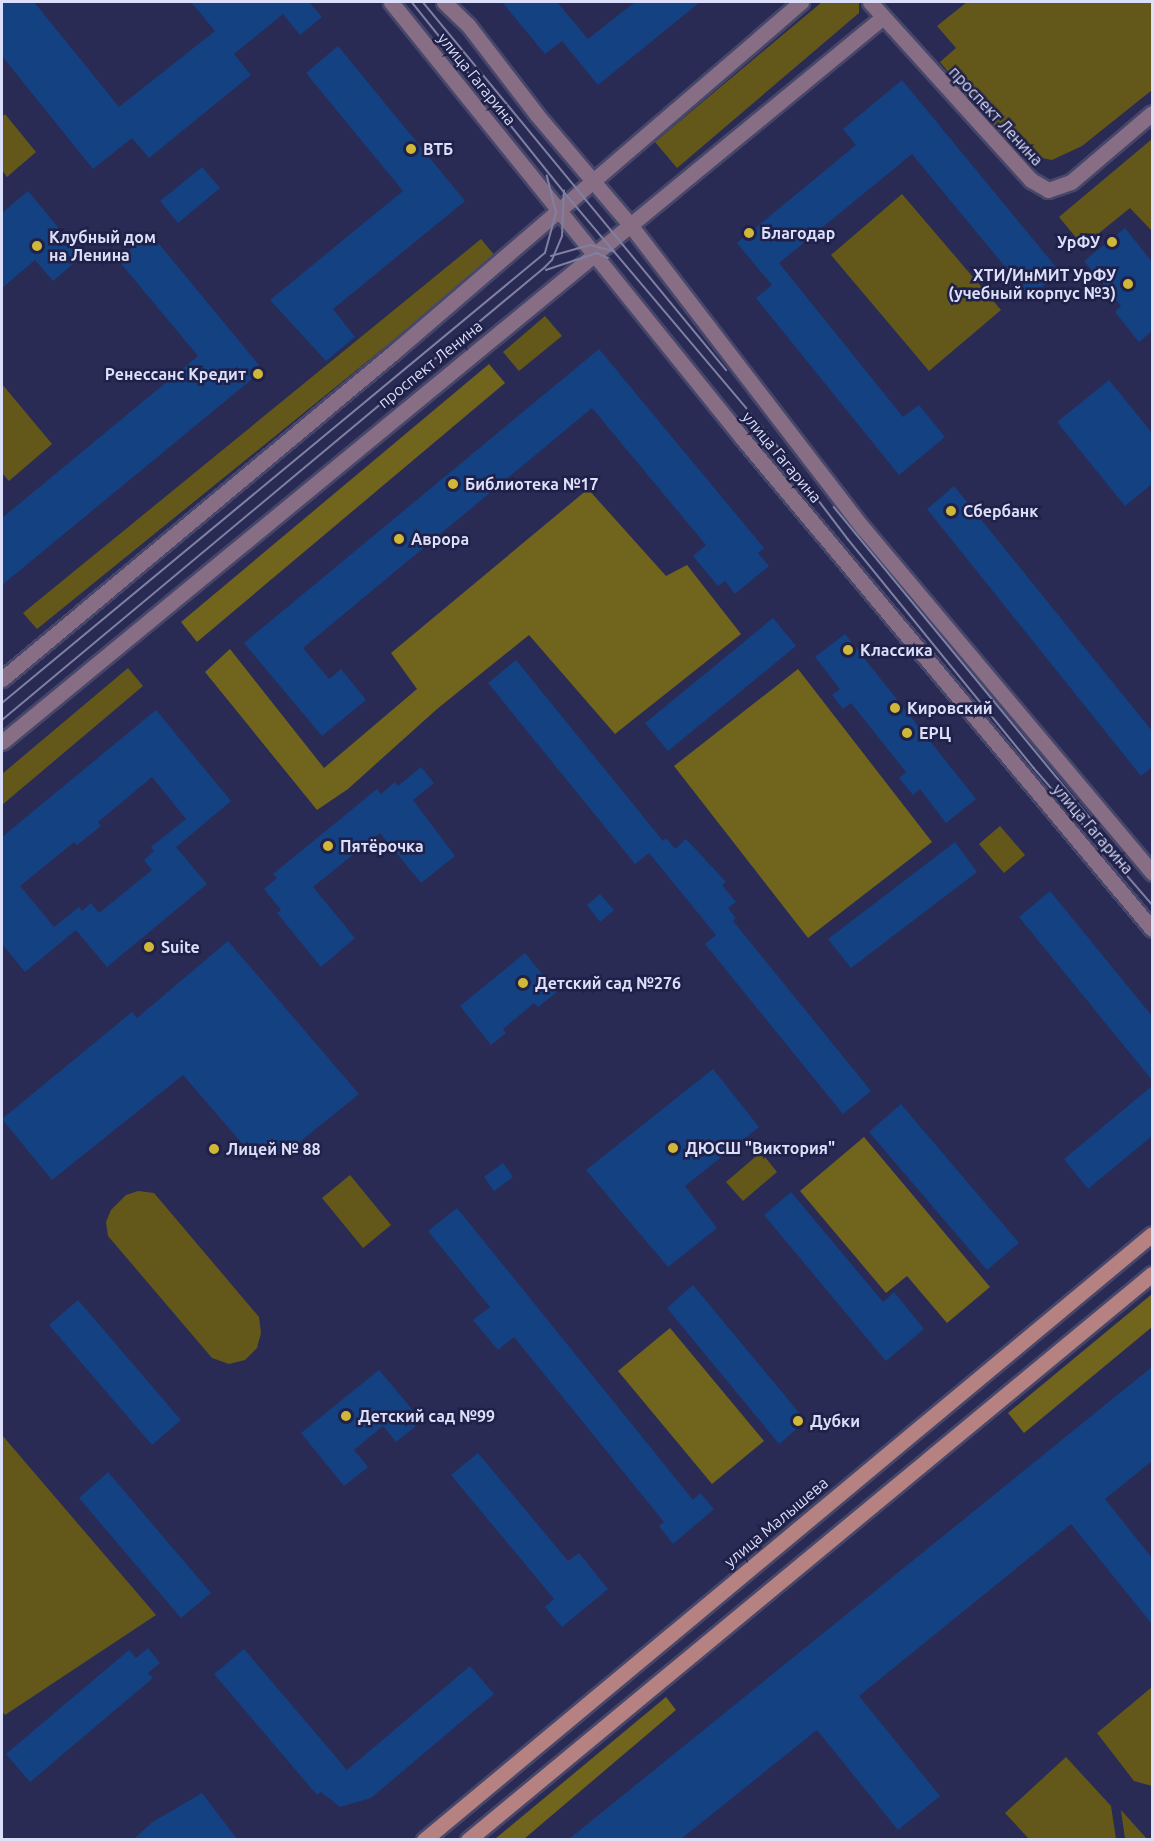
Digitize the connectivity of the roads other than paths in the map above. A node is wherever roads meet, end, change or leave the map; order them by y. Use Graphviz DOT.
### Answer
graph roads {
  1 [pos="391,2"];
  2 [pos="444,2"];
  3 [pos="801,2"];
  4 [pos="870,2"];
  5 [pos="883,17"];
  6 [pos="1152,113"];
  7 [pos="592,179"];
  8 [pos="559,209"];
  9 [pos="631,226"];
  10 [pos="597,253"];
  11 [pos="2,679"];
  12 [pos="2,741"];
  13 [pos="1152,873"];
  14 [pos="1152,928"];
  15 [pos="1152,1234"];
  16 [pos="1152,1274"];
  17 [pos="424,1839"];
  18 [pos="468,1839"];
  1 -- 8 [label="main road, улица Гагарина"];
  2 -- 7 [label="main road, улица Гагарина"];
  3 -- 7 [label="main road, проспект Ленина"];
  4 -- 5 [label="main road, проспект Ленина"];
  5 -- 6 [label="main road, проспект Ленина"];
  5 -- 9 [label="main road, проспект Ленина"];
  7 -- 8 [label="main road, проспект Ленина"];
  7 -- 9 [label="main road, улица Гагарина"];
  8 -- 10 [label="main road, улица Гагарина"];
  8 -- 11 [label="main road, проспект Ленина"];
  9 -- 10 [label="main road, проспект Ленина"];
  9 -- 13 [label="main road, улица Гагарина"];
  10 -- 12 [label="main road, проспект Ленина"];
  10 -- 14 [label="main road, улица Гагарина"];
  15 -- 17 [label="main road, улица Малышева"];
  16 -- 18 [label="main road"];
}
